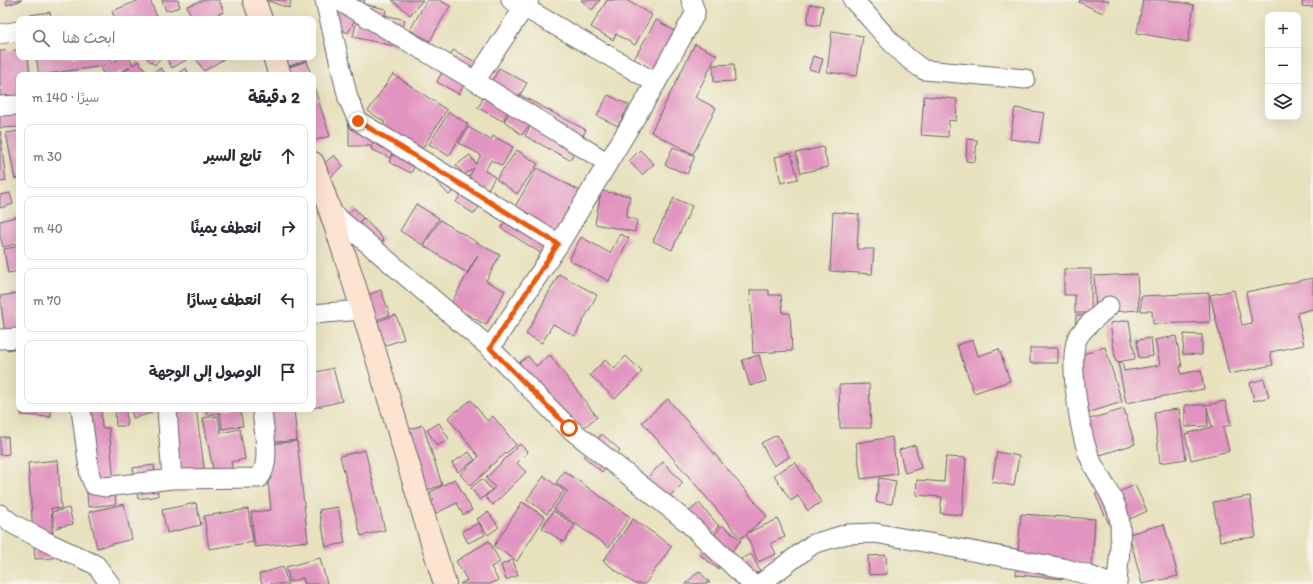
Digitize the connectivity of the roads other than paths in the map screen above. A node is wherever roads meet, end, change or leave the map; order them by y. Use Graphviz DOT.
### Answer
graph roads {
  1 [pos="254,0"];
  2 [pos="325,0"];
  3 [pos="338,0"];
  4 [pos="691,0"];
  5 [pos="853,0"];
  6 [pos="522,3"];
  7 [pos="260,16"];
  8 [pos="16,31"];
  9 [pos="0,34"];
  10 [pos="275,60"];
  11 [pos="279,72"];
  12 [pos="1025,79"];
  13 [pos="476,81"];
  14 [pos="656,84"];
  15 [pos="16,105"];
  16 [pos="0,106"];
  17 [pos="608,163"];
  18 [pos="316,171"];
  19 [pos="331,212"];
  20 [pos="558,244"];
  21 [pos="1109,306"];
  22 [pos="362,310"];
  23 [pos="316,314"];
  24 [pos="16,338"];
  25 [pos="0,339"];
  26 [pos="490,348"];
  27 [pos="81,412"];
  28 [pos="167,412"];
  29 [pos="262,412"];
  30 [pos="172,479"];
  31 [pos="0,514"];
  32 [pos="110,584"];
  33 [pos="445,584"];
  34 [pos="752,584"];
  35 [pos="760,584"];
  36 [pos="1111,584"];
  37 [pos="1116,584"];
  1 -- 7 [label="main road"];
  2 -- 20 [label="street"];
  3 -- 13 [label="street"];
  4 -- 14 [label="street"];
  5 -- 12 [label="street"];
  6 -- 13 [label="street"];
  6 -- 14 [label="street"];
  8 -- 9 [label="street"];
  10 -- 11 [label="main road"];
  13 -- 17 [label="street"];
  14 -- 17 [label="street"];
  15 -- 16 [label="street"];
  17 -- 20 [label="street"];
  18 -- 19 [label="main road"];
  19 -- 22 [label="main road"];
  19 -- 26 [label="street"];
  20 -- 26 [label="street"];
  21 -- 37 [label="street"];
  22 -- 23 [label="street"];
  22 -- 33 [label="main road"];
  24 -- 25 [label="street"];
  26 -- 34 [label="street"];
  27 -- 30 [label="street"];
  28 -- 30 [label="street"];
  29 -- 30 [label="street"];
  31 -- 32 [label="street"];
  35 -- 36 [label="street"];
}
